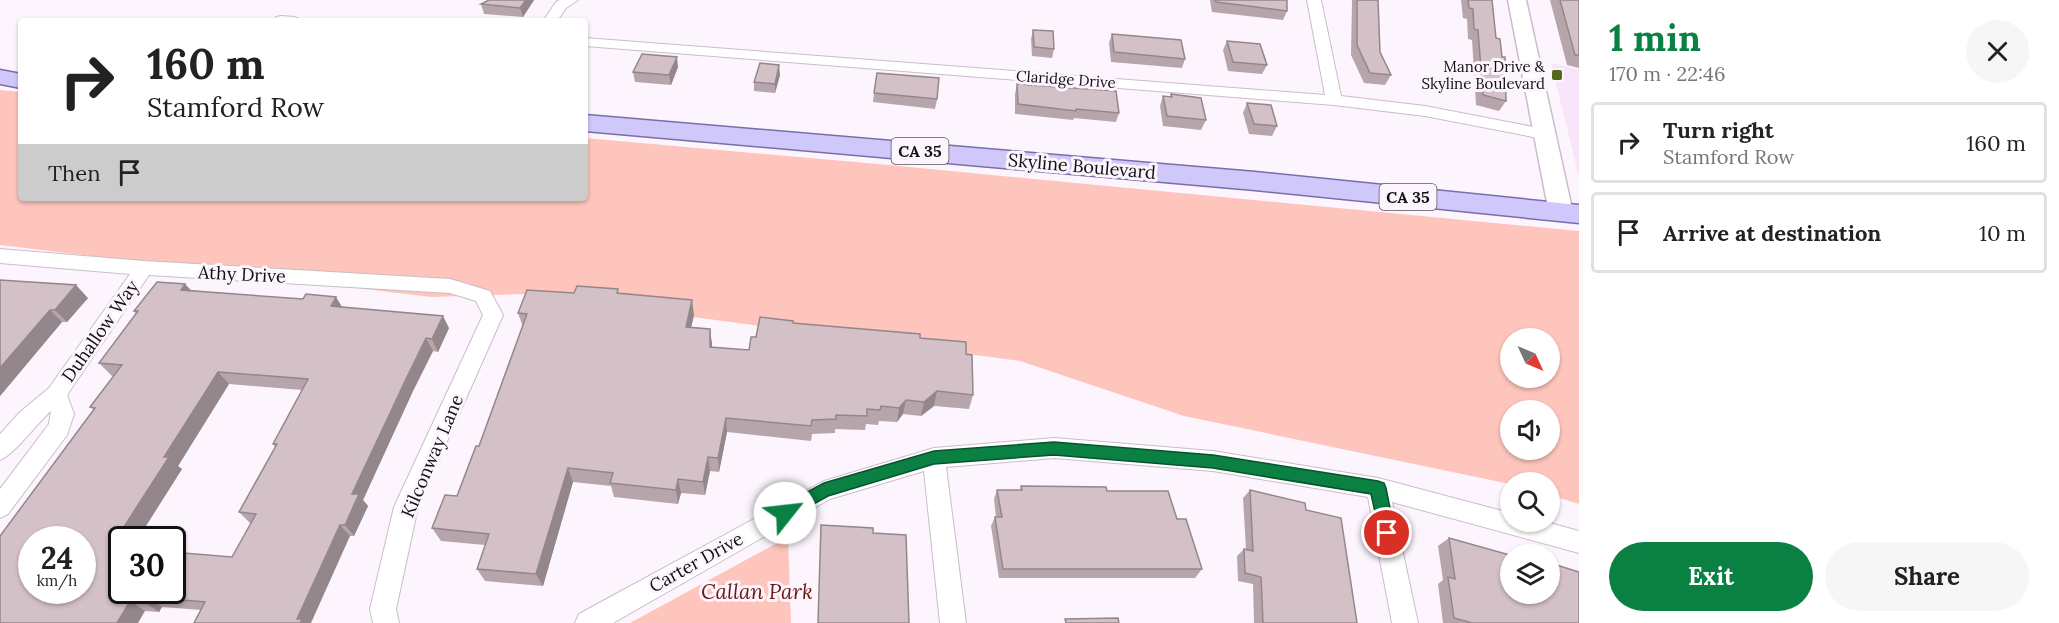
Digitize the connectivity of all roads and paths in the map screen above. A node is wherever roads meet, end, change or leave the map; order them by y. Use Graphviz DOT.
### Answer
graph roads {
  1 [pos="571,0"];
  2 [pos="1517,0"];
  3 [pos="1310,1"];
  4 [pos="552,18"];
  5 [pos="588,42"];
  6 [pos="0,80"];
  7 [pos="18,82"];
  8 [pos="1334,100"];
  9 [pos="588,123"];
  10 [pos="1545,134"];
  11 [pos="1570,213"];
  12 [pos="0,256"];
  13 [pos="144,268"];
  14 [pos="483,296"];
  15 [pos="56,394"];
  16 [pos="0,450"];
  17 [pos="934,458"];
  18 [pos="1378,488"];
  19 [pos="0,507"];
  20 [pos="1579,542"];
  21 [pos="386,623"];
  22 [pos="588,623"];
  23 [pos="953,623"];
  24 [pos="1405,623"];
  1 -- 4 [label="street"];
  2 -- 10 [label="street"];
  3 -- 8 [label="street"];
  5 -- 8 [label="street, Claridge Drive"];
  6 -- 7 [label="main road"];
  8 -- 10 [label="street, Claridge Drive"];
  9 -- 11 [label="main road, Skyline Boulevard / CA 35"];
  10 -- 11 [label="street"];
  12 -- 13 [label="street, Athy Drive"];
  13 -- 14 [label="street, Athy Drive"];
  13 -- 15 [label="street, Duhallow Way"];
  14 -- 21 [label="street, Kilconway Lane"];
  15 -- 16 [label="street, Duhallow Way"];
  15 -- 19 [label="street, Duhallow Way"];
  17 -- 18 [label="street, Carter Drive"];
  17 -- 22 [label="street, Carter Drive"];
  17 -- 23 [label="street"];
  18 -- 20 [label="street, Carter Drive"];
  18 -- 24 [label="street"];
}
